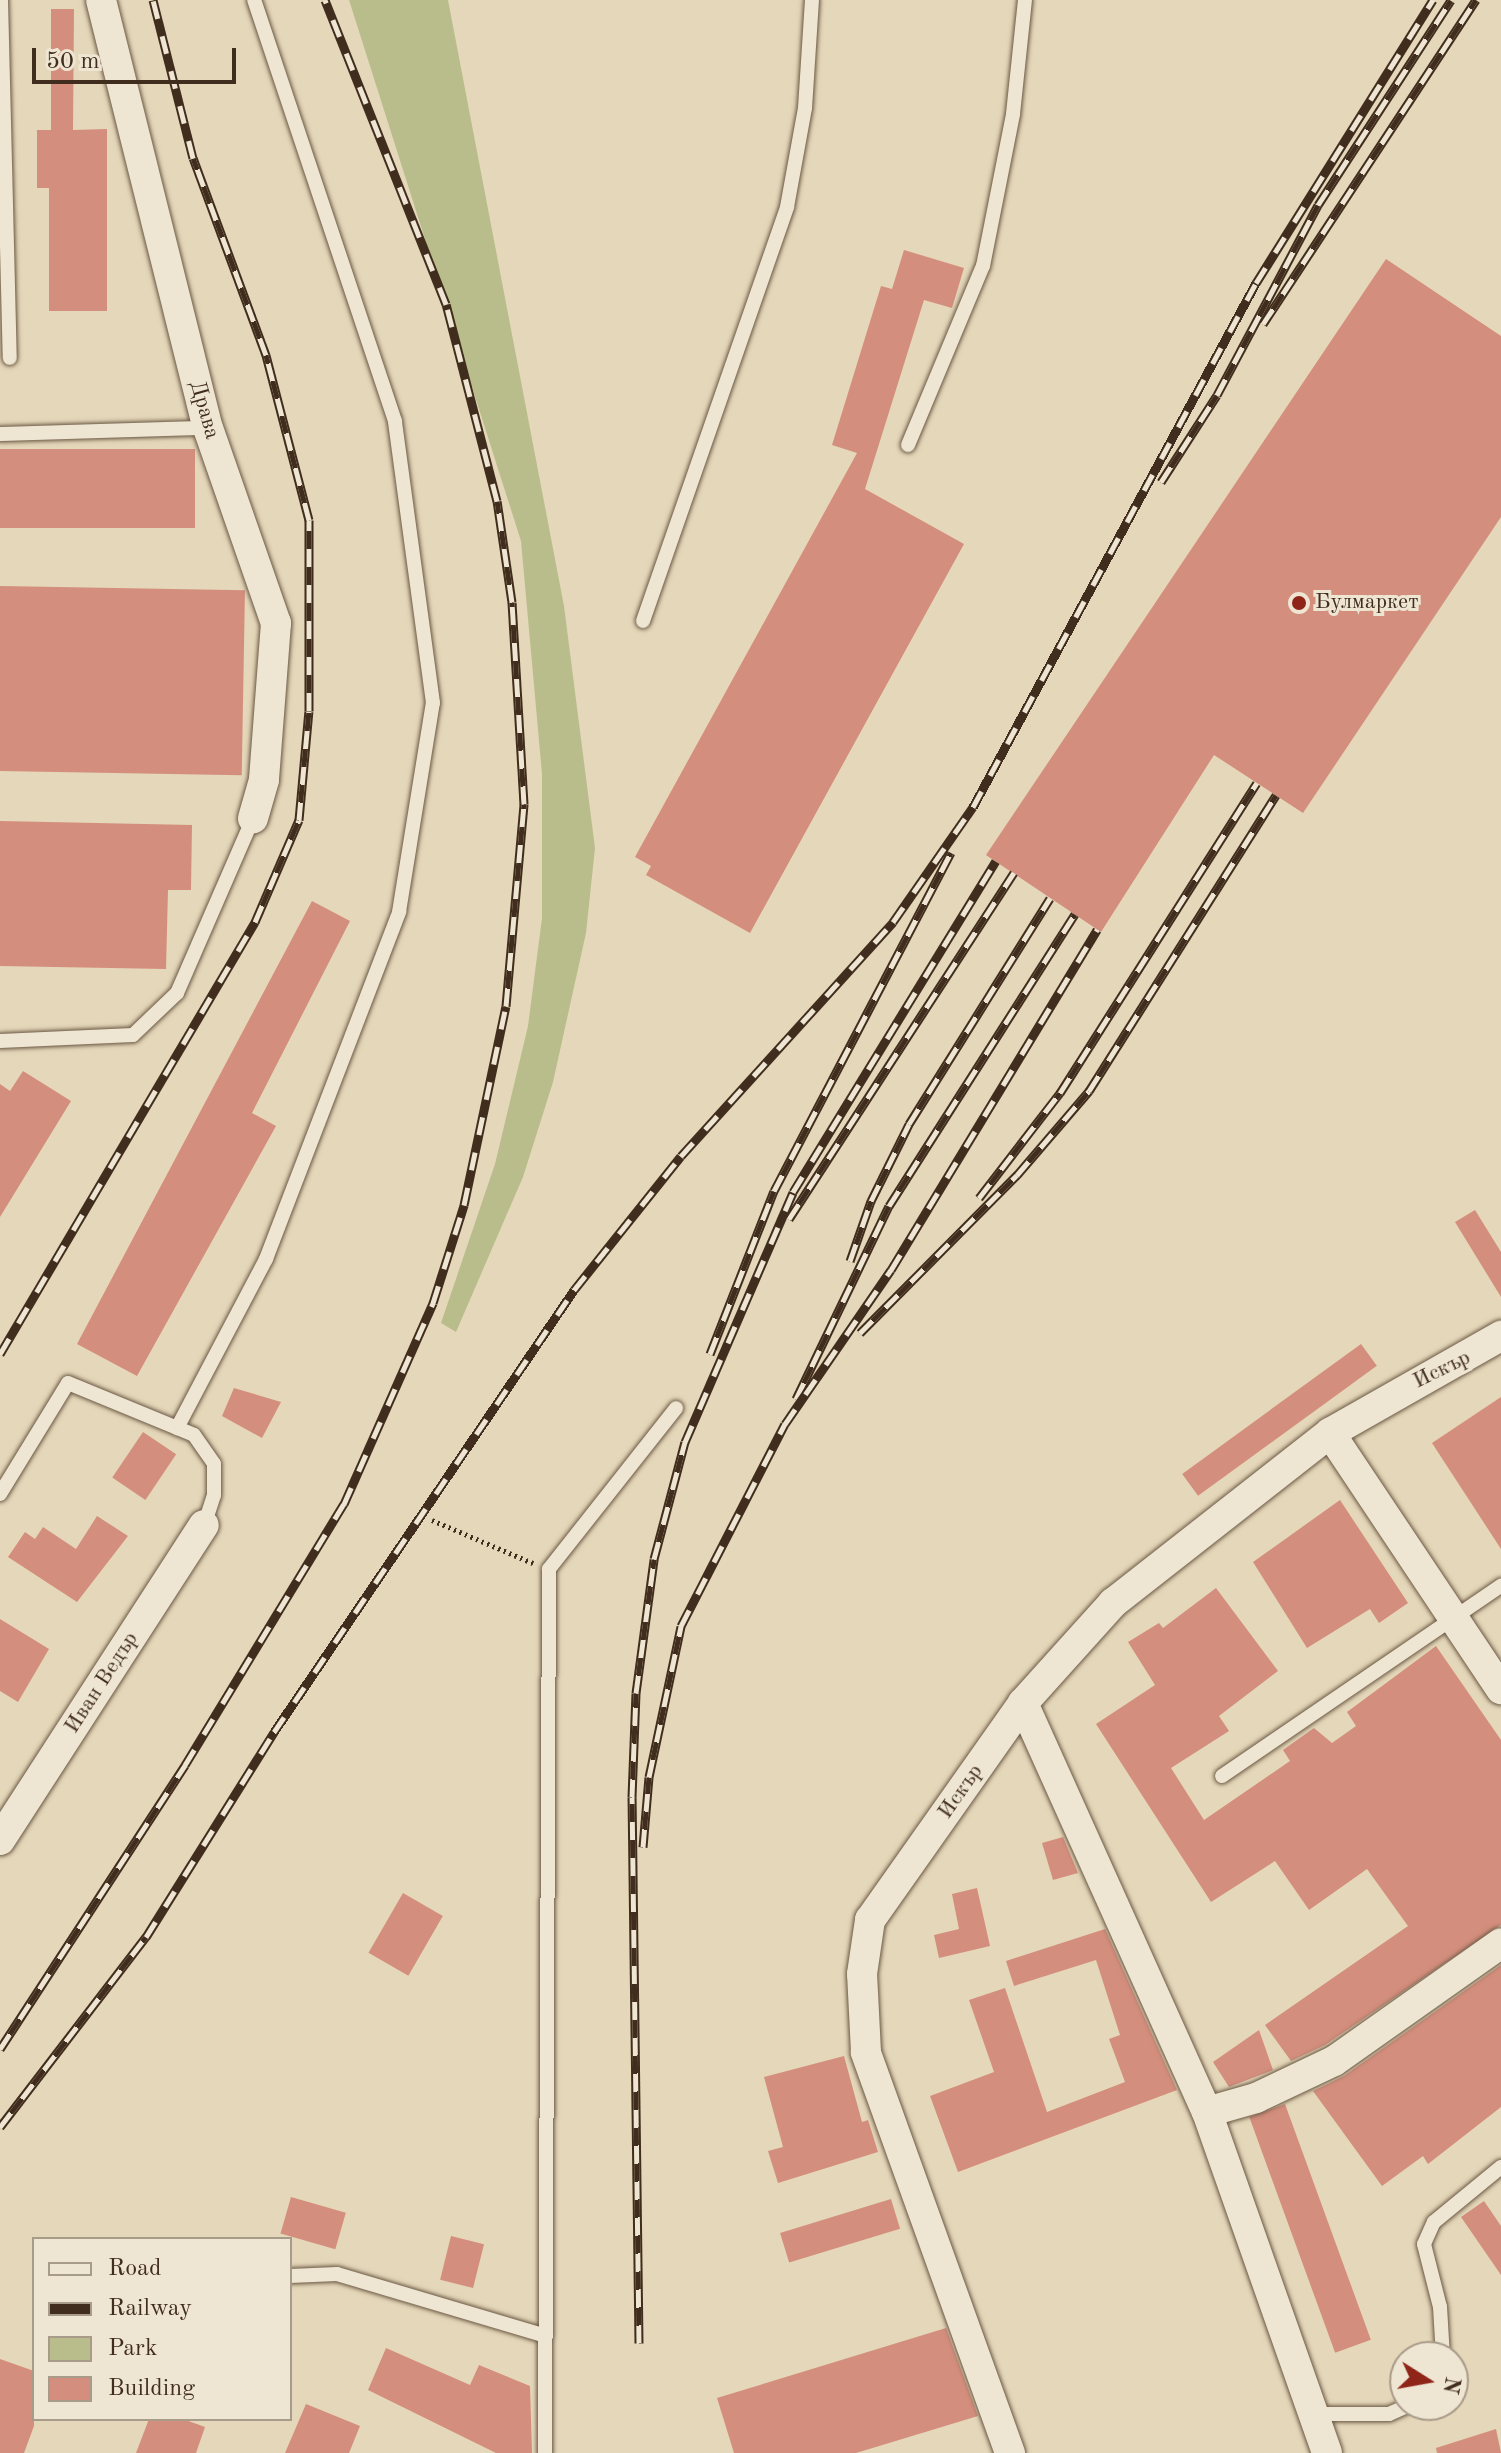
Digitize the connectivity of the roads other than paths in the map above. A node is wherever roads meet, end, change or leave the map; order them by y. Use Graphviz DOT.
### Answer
graph roads {
  1 [pos="1,0"];
  2 [pos="101,0"];
  3 [pos="254,0"];
  4 [pos="812,0"];
  5 [pos="1025,0"];
  6 [pos="2,199"];
  7 [pos="10,358"];
  8 [pos="208,428"];
  9 [pos="0,434"];
  10 [pos="908,445"];
  11 [pos="643,621"];
  12 [pos="253,818"];
  13 [pos="0,1041"];
  14 [pos="1501,1336"];
  15 [pos="676,1408"];
  16 [pos="177,1428"];
  17 [pos="1330,1433"];
  18 [pos="0,1494"];
  19 [pos="204,1525"];
  20 [pos="1501,1586"];
  21 [pos="1454,1620"];
  22 [pos="1501,1689"];
  23 [pos="1023,1703"];
  24 [pos="1222,1776"];
  25 [pos="0,1840"];
  26 [pos="1501,1943"];
  27 [pos="1207,2112"];
  28 [pos="1501,2167"];
  29 [pos="292,2276"];
  30 [pos="546,2336"];
  31 [pos="1442,2341"];
  32 [pos="1316,2414"];
  33 [pos="1389,2414"];
  34 [pos="545,2453"];
  35 [pos="1010,2453"];
  36 [pos="1327,2453"];
  1 -- 6 [label="lane"];
  2 -- 8 [label="street, Драва"];
  3 -- 16 [label="lane"];
  4 -- 11 [label="lane"];
  5 -- 10 [label="lane"];
  6 -- 7 [label="lane"];
  8 -- 9 [label="lane"];
  8 -- 12 [label="street, Драва"];
  12 -- 13 [label="lane"];
  14 -- 17 [label="street, Искър"];
  15 -- 30 [label="lane"];
  16 -- 18 [label="lane"];
  16 -- 19 [label="lane"];
  17 -- 21 [label="street"];
  17 -- 23 [label="street, Искър"];
  19 -- 25 [label="street, Иван Ведър"];
  20 -- 21 [label="lane"];
  21 -- 22 [label="street"];
  21 -- 24 [label="lane"];
  23 -- 27 [label="street"];
  23 -- 35 [label="street, Искър"];
  26 -- 27 [label="street"];
  27 -- 32 [label="street"];
  28 -- 31 [label="lane"];
  29 -- 30 [label="lane"];
  30 -- 34 [label="lane"];
  32 -- 33 [label="lane"];
  32 -- 36 [label="street"];
}
